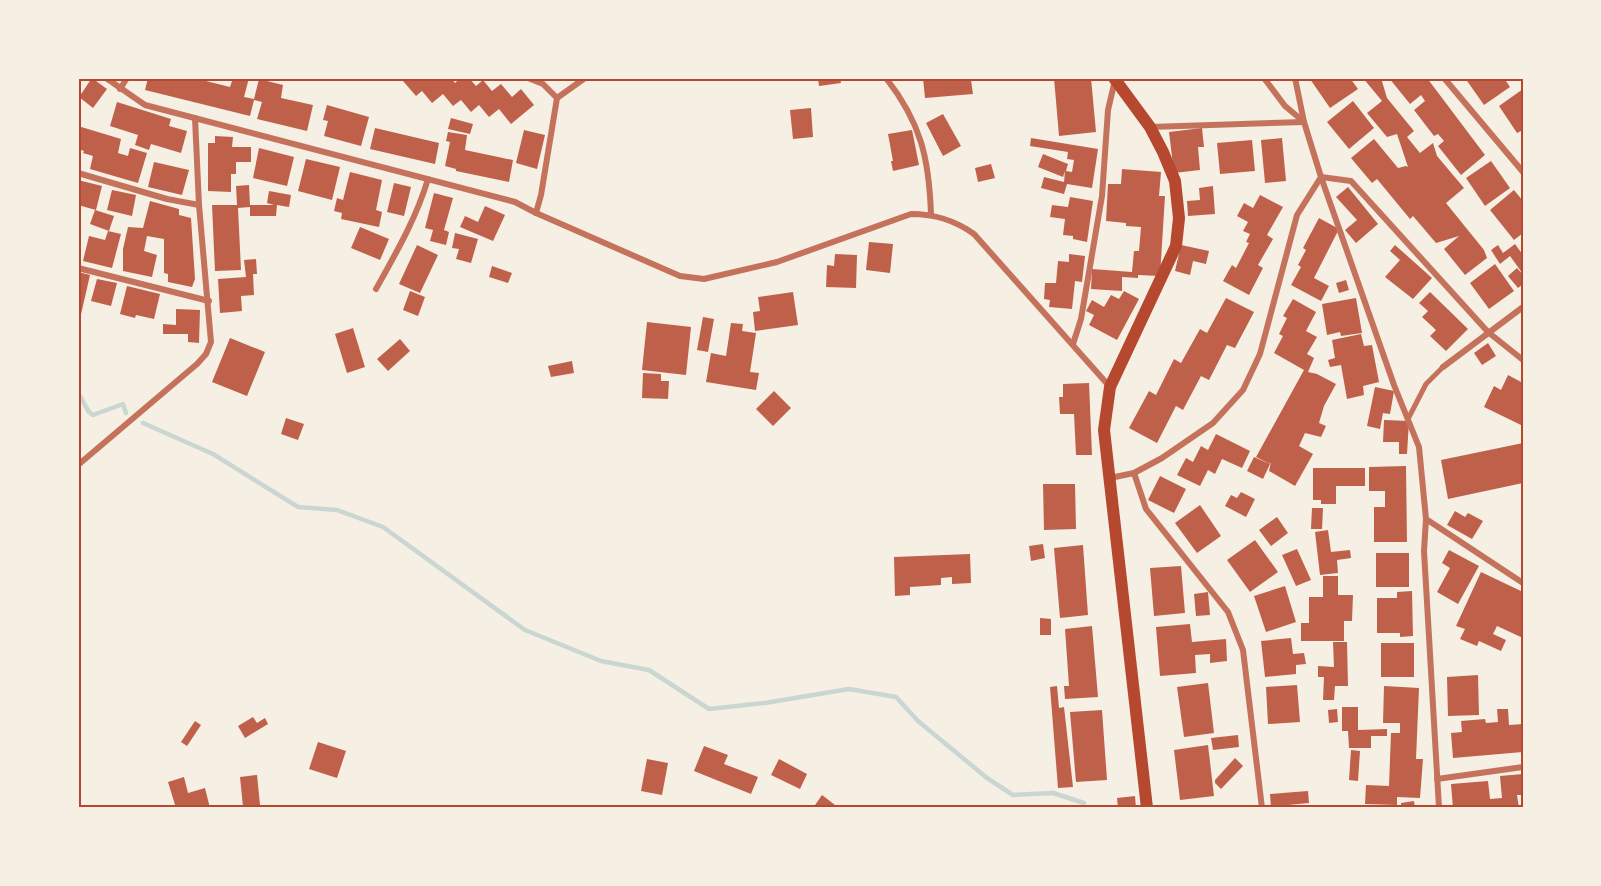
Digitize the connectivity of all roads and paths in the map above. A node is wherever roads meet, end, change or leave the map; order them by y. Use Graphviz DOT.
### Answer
graph roads {
  1 [pos="106,78"];
  2 [pos="127,78"];
  3 [pos="528,78"];
  4 [pos="585,78"];
  5 [pos="886,78"];
  6 [pos="1264,78"];
  7 [pos="1295,78"];
  8 [pos="1444,78"];
  9 [pos="1114,79"];
  10 [pos="120,89"];
  11 [pos="557,98"];
  12 [pos="195,118"];
  13 [pos="1304,122"];
  14 [pos="1150,127"];
  15 [pos="1523,172"];
  16 [pos="78,173"];
  17 [pos="1321,177"];
  18 [pos="428,179"];
  19 [pos="200,205"];
  20 [pos="536,213"];
  21 [pos="930,214"];
  22 [pos="78,268"];
  23 [pos="376,289"];
  24 [pos="209,302"];
  25 [pos="1523,307"];
  26 [pos="1488,332"];
  27 [pos="1073,344"];
  28 [pos="1523,360"];
  29 [pos="1443,367"];
  30 [pos="1110,387"];
  31 [pos="1408,419"];
  32 [pos="78,465"];
  33 [pos="1134,473"];
  34 [pos="1110,478"];
  35 [pos="1426,519"];
  36 [pos="1523,583"];
  37 [pos="1523,767"];
  38 [pos="1437,779"];
  39 [pos="1147,808"];
  40 [pos="1262,808"];
  41 [pos="1439,808"];
  1 -- 10 [label="street"];
  2 -- 10 [label="street"];
  3 -- 11 [label="street"];
  4 -- 11 [label="street"];
  5 -- 21 [label="street"];
  6 -- 13 [label="street"];
  7 -- 13 [label="street"];
  8 -- 15 [label="street"];
  9 -- 14 [label="main road"];
  9 -- 27 [label="street"];
  10 -- 12 [label="street"];
  11 -- 20 [label="street"];
  12 -- 18 [label="street"];
  12 -- 19 [label="street"];
  13 -- 14 [label="street"];
  13 -- 17 [label="street"];
  14 -- 30 [label="main road"];
  16 -- 19 [label="street"];
  17 -- 26 [label="street"];
  17 -- 31 [label="street"];
  17 -- 33 [label="street"];
  18 -- 20 [label="street"];
  18 -- 23 [label="street"];
  19 -- 24 [label="street"];
  20 -- 21 [label="street"];
  21 -- 27 [label="street"];
  22 -- 24 [label="street"];
  24 -- 32 [label="street"];
  25 -- 26 [label="street"];
  26 -- 28 [label="street"];
  26 -- 29 [label="street"];
  27 -- 30 [label="street"];
  29 -- 31 [label="street"];
  30 -- 34 [label="main road"];
  31 -- 35 [label="street"];
  33 -- 34 [label="street"];
  33 -- 40 [label="street"];
  34 -- 39 [label="main road"];
  35 -- 36 [label="street"];
  35 -- 38 [label="street"];
  37 -- 38 [label="street"];
  38 -- 41 [label="street"];
}
